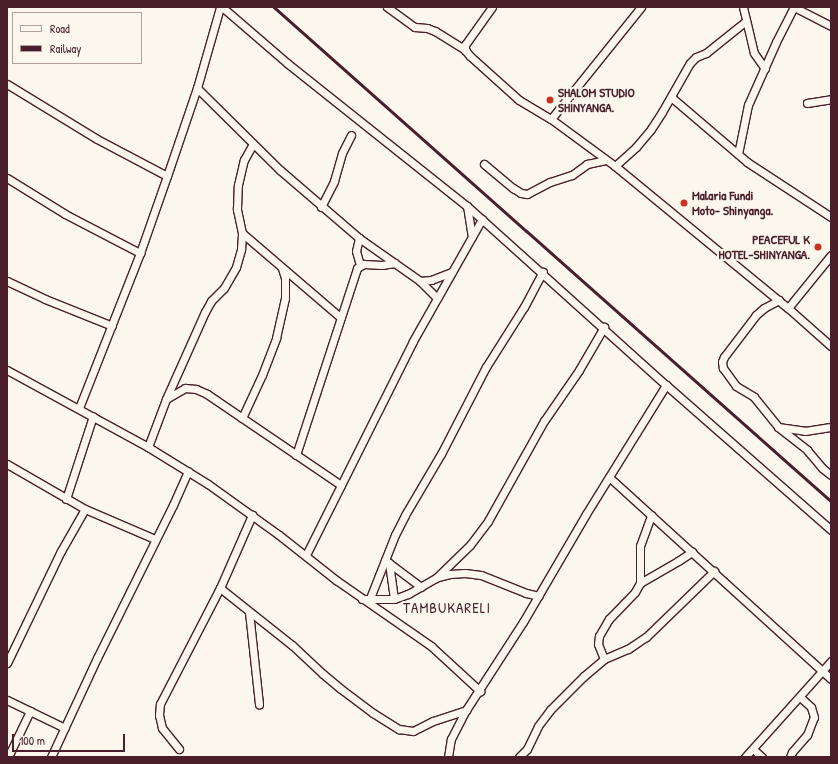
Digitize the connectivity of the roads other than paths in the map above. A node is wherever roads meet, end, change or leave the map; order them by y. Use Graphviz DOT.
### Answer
graph roads {
  1 [pos="221,7"];
  2 [pos="387,7"];
  3 [pos="492,7"];
  4 [pos="641,7"];
  5 [pos="743,7"];
  6 [pos="794,7"];
  7 [pos="807,10"];
  8 [pos="746,21"];
  9 [pos="831,26"];
  10 [pos="465,50"];
  11 [pos="765,69"];
  12 [pos="7,84"];
  13 [pos="197,88"];
  14 [pos="671,97"];
  15 [pos="831,99"];
  16 [pos="807,103"];
  17 [pos="551,119"];
  18 [pos="351,135"];
  19 [pos="253,144"];
  20 [pos="738,154"];
  21 [pos="606,160"];
  22 [pos="484,164"];
  23 [pos="615,166"];
  24 [pos="167,176"];
  25 [pos="7,178"];
  26 [pos="467,206"];
  27 [pos="321,207"];
  28 [pos="831,216"];
  29 [pos="482,219"];
  30 [pos="242,233"];
  31 [pos="359,238"];
  32 [pos="472,239"];
  33 [pos="140,253"];
  34 [pos="831,256"];
  35 [pos="395,263"];
  36 [pos="360,265"];
  37 [pos="282,268"];
  38 [pos="452,272"];
  39 [pos="543,272"];
  40 [pos="7,281"];
  41 [pos="420,281"];
  42 [pos="437,298"];
  43 [pos="779,300"];
  44 [pos="788,308"];
  45 [pos="341,318"];
  46 [pos="112,326"];
  47 [pos="604,328"];
  48 [pos="831,346"];
  49 [pos="7,370"];
  50 [pos="666,386"];
  51 [pos="166,399"];
  52 [pos="79,408"];
  53 [pos="93,416"];
  54 [pos="242,418"];
  55 [pos="778,427"];
  56 [pos="829,427"];
  57 [pos="148,447"];
  58 [pos="296,455"];
  59 [pos="7,464"];
  60 [pos="188,471"];
  61 [pos="831,475"];
  62 [pos="609,476"];
  63 [pos="341,485"];
  64 [pos="66,499"];
  65 [pos="85,509"];
  66 [pos="252,515"];
  67 [pos="651,515"];
  68 [pos="831,530"];
  69 [pos="155,539"];
  70 [pos="692,552"];
  71 [pos="306,555"];
  72 [pos="387,561"];
  73 [pos="714,571"];
  74 [pos="436,578"];
  75 [pos="640,583"];
  76 [pos="421,587"];
  77 [pos="220,588"];
  78 [pos="539,596"];
  79 [pos="362,598"];
  80 [pos="370,598"];
  81 [pos="394,599"];
  82 [pos="249,612"];
  83 [pos="604,660"];
  84 [pos="831,661"];
  85 [pos="7,663"];
  86 [pos="823,671"];
  87 [pos="831,679"];
  88 [pos="480,691"];
  89 [pos="800,697"];
  90 [pos="7,700"];
  91 [pos="259,704"];
  92 [pos="466,710"];
  93 [pos="30,711"];
  94 [pos="65,728"];
  95 [pos="179,749"];
  96 [pos="753,749"];
  97 [pos="8,757"];
  98 [pos="51,757"];
  99 [pos="448,757"];
  100 [pos="519,757"];
  101 [pos="745,757"];
  102 [pos="762,757"];
  103 [pos="790,757"];
  1 -- 13 [label="street"];
  1 -- 26 [label="street"];
  2 -- 10 [label="street"];
  3 -- 10 [label="street"];
  4 -- 17 [label="street"];
  5 -- 8 [label="street"];
  6 -- 7 [label="street"];
  6 -- 11 [label="street"];
  7 -- 9 [label="street"];
  8 -- 11 [label="street"];
  8 -- 14 [label="street"];
  10 -- 17 [label="street"];
  11 -- 20 [label="street"];
  12 -- 24 [label="street"];
  13 -- 19 [label="street"];
  13 -- 24 [label="street"];
  14 -- 20 [label="street"];
  14 -- 23 [label="street"];
  15 -- 16 [label="street"];
  17 -- 21 [label="street"];
  18 -- 27 [label="street"];
  19 -- 27 [label="street"];
  19 -- 30 [label="street"];
  20 -- 28 [label="street"];
  21 -- 22 [label="street"];
  21 -- 23 [label="street"];
  23 -- 43 [label="street"];
  24 -- 33 [label="street"];
  25 -- 33 [label="street"];
  26 -- 29 [label="street"];
  26 -- 32 [label="street"];
  27 -- 31 [label="street"];
  29 -- 32 [label="street"];
  29 -- 39 [label="street"];
  30 -- 37 [label="street"];
  30 -- 51 [label="street"];
  31 -- 35 [label="street"];
  31 -- 36 [label="street"];
  32 -- 38 [label="street"];
  33 -- 46 [label="street"];
  34 -- 44 [label="street"];
  35 -- 36 [label="street"];
  35 -- 41 [label="street"];
  36 -- 45 [label="street"];
  37 -- 45 [label="street"];
  37 -- 54 [label="street"];
  38 -- 41 [label="street"];
  38 -- 42 [label="street"];
  39 -- 47 [label="street"];
  39 -- 72 [label="street"];
  40 -- 46 [label="street"];
  41 -- 42 [label="street"];
  42 -- 63 [label="street"];
  43 -- 44 [label="street"];
  43 -- 55 [label="street"];
  44 -- 48 [label="street"];
  45 -- 58 [label="street"];
  46 -- 52 [label="street"];
  47 -- 50 [label="street"];
  47 -- 74 [label="street"];
  49 -- 52 [label="street"];
  50 -- 62 [label="street"];
  50 -- 68 [label="street"];
  51 -- 54 [label="street"];
  51 -- 57 [label="street"];
  52 -- 53 [label="street"];
  53 -- 57 [label="street"];
  53 -- 64 [label="street"];
  54 -- 58 [label="street"];
  55 -- 56 [label="street"];
  55 -- 61 [label="street"];
  57 -- 60 [label="street"];
  58 -- 63 [label="street"];
  59 -- 64 [label="street"];
  60 -- 66 [label="street"];
  60 -- 69 [label="street"];
  62 -- 67 [label="street"];
  62 -- 78 [label="street"];
  63 -- 71 [label="street"];
  64 -- 65 [label="street"];
  65 -- 69 [label="street"];
  65 -- 85 [label="street"];
  66 -- 71 [label="street"];
  66 -- 77 [label="street"];
  67 -- 70 [label="street"];
  67 -- 75 [label="street"];
  69 -- 94 [label="street"];
  70 -- 73 [label="street"];
  70 -- 75 [label="street"];
  71 -- 79 [label="street"];
  72 -- 76 [label="street"];
  72 -- 80 [label="street"];
  72 -- 81 [label="street"];
  73 -- 83 [label="street"];
  73 -- 86 [label="street"];
  74 -- 76 [label="street"];
  74 -- 78 [label="street"];
  75 -- 83 [label="street"];
  76 -- 81 [label="street"];
  77 -- 82 [label="street"];
  77 -- 95 [label="street"];
  78 -- 88 [label="street"];
  79 -- 80 [label="street"];
  79 -- 88 [label="street"];
  80 -- 81 [label="street"];
  82 -- 91 [label="street"];
  82 -- 92 [label="street"];
  83 -- 100 [label="street"];
  84 -- 86 [label="street"];
  86 -- 87 [label="street"];
  86 -- 89 [label="street"];
  88 -- 92 [label="street"];
  89 -- 96 [label="street"];
  89 -- 103 [label="street"];
  90 -- 93 [label="street"];
  92 -- 99 [label="street"];
  93 -- 94 [label="street"];
  93 -- 97 [label="street"];
  94 -- 98 [label="street"];
  96 -- 101 [label="street"];
  96 -- 102 [label="street"];
}
